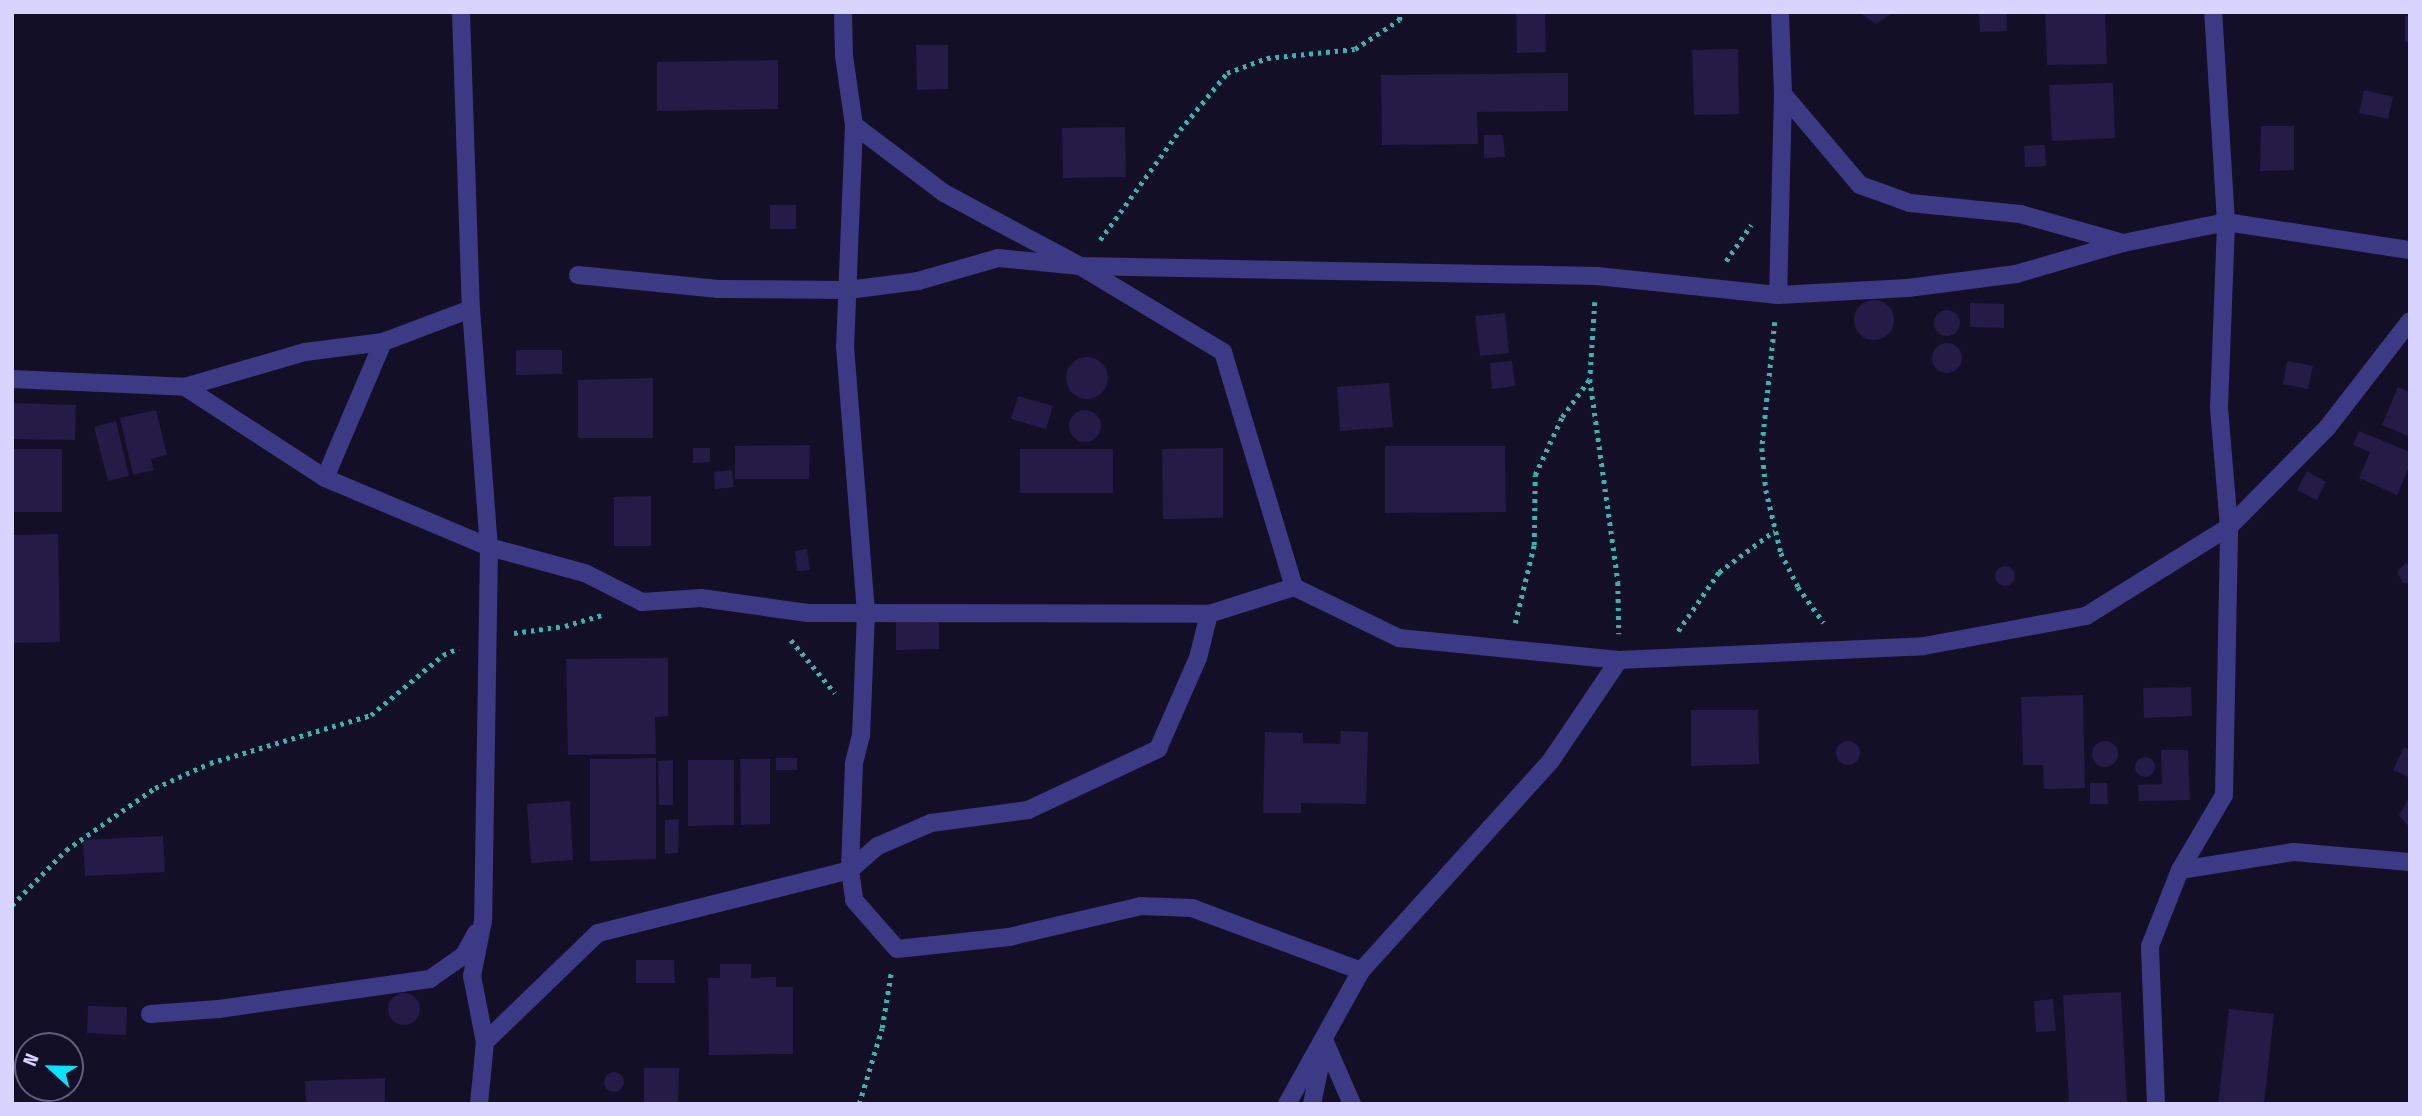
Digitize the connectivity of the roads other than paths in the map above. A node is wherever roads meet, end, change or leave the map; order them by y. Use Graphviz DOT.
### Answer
graph roads {
  1 [pos="461,12"];
  2 [pos="843,12"];
  3 [pos="1780,12"];
  4 [pos="2213,12"];
  5 [pos="1783,94"];
  6 [pos="854,125"];
  7 [pos="2226,222"];
  8 [pos="2123,243"];
  9 [pos="2410,250"];
  10 [pos="1080,266"];
  11 [pos="578,275"];
  12 [pos="848,290"];
  13 [pos="1778,295"];
  14 [pos="471,309"];
  15 [pos="2410,321"];
  16 [pos="383,342"];
  17 [pos="12,379"];
  18 [pos="185,387"];
  19 [pos="325,478"];
  20 [pos="2229,527"];
  21 [pos="489,547"];
  22 [pos="1294,587"];
  23 [pos="866,613"];
  24 [pos="1209,614"];
  25 [pos="1619,660"];
  26 [pos="2410,862"];
  27 [pos="850,870"];
  28 [pos="2180,870"];
  29 [pos="483,921"];
  30 [pos="1361,971"];
  31 [pos="150,1014"];
  32 [pos="485,1042"];
  33 [pos="1325,1042"];
  34 [pos="479,1104"];
  35 [pos="1287,1104"];
  36 [pos="1312,1104"];
  37 [pos="1353,1104"];
  38 [pos="2156,1104"];
  1 -- 14 [label="street"];
  2 -- 6 [label="street"];
  3 -- 5 [label="street"];
  4 -- 7 [label="street"];
  5 -- 8 [label="street"];
  5 -- 13 [label="street"];
  6 -- 10 [label="street"];
  6 -- 12 [label="street"];
  7 -- 8 [label="street"];
  7 -- 9 [label="street"];
  7 -- 20 [label="street"];
  8 -- 13 [label="street"];
  10 -- 12 [label="street"];
  10 -- 13 [label="street"];
  10 -- 22 [label="street"];
  11 -- 12 [label="street"];
  12 -- 23 [label="street"];
  14 -- 16 [label="street"];
  14 -- 21 [label="street"];
  15 -- 20 [label="street"];
  16 -- 18 [label="street"];
  16 -- 19 [label="street"];
  17 -- 18 [label="street"];
  18 -- 19 [label="street"];
  19 -- 21 [label="street"];
  20 -- 25 [label="street"];
  20 -- 28 [label="street"];
  21 -- 23 [label="street"];
  21 -- 29 [label="street"];
  22 -- 24 [label="street"];
  22 -- 25 [label="street"];
  23 -- 24 [label="street"];
  23 -- 27 [label="street"];
  24 -- 27 [label="street"];
  25 -- 30 [label="street"];
  26 -- 28 [label="street"];
  27 -- 30 [label="street"];
  27 -- 32 [label="street"];
  28 -- 38 [label="street"];
  29 -- 31 [label="street"];
  29 -- 32 [label="street"];
  30 -- 33 [label="street"];
  32 -- 34 [label="street"];
  33 -- 35 [label="street"];
  33 -- 36 [label="street"];
  33 -- 37 [label="street"];
}
